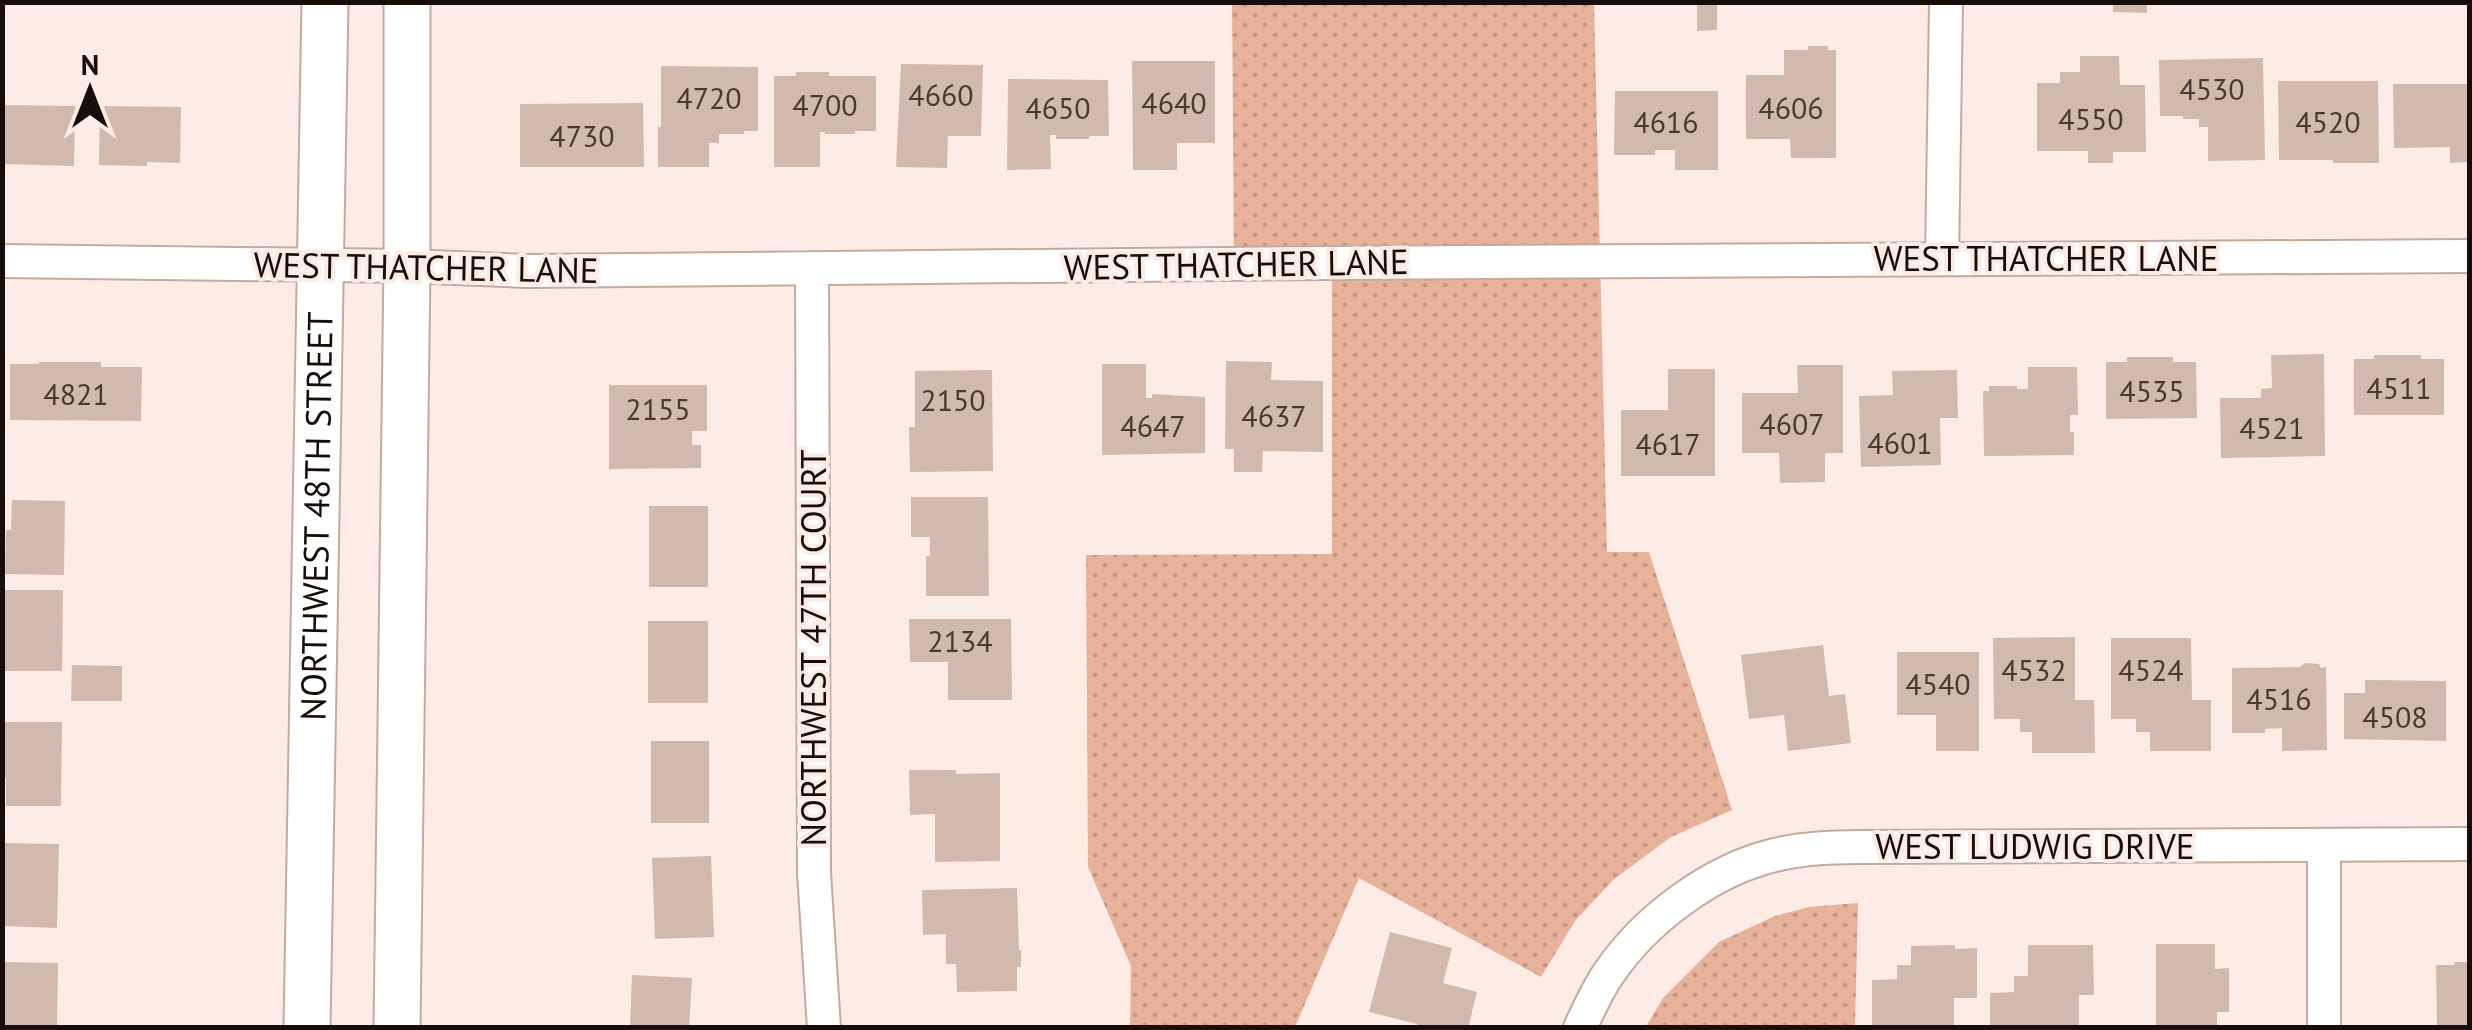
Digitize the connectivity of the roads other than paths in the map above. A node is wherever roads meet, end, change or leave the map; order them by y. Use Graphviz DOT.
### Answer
graph roads {
  1 [pos="325,2"];
  2 [pos="407,2"];
  3 [pos="1946,2"];
  4 [pos="2470,256"];
  5 [pos="1942,258"];
  6 [pos="2,261"];
  7 [pos="320,266"];
  8 [pos="407,266"];
  9 [pos="812,268"];
  10 [pos="2470,844"];
  11 [pos="2324,845"];
  12 [pos="307,1028"];
  13 [pos="397,1028"];
  14 [pos="824,1028"];
  15 [pos="1580,1028"];
  16 [pos="2324,1028"];
  1 -- 7 [label="main road, NORTHWEST 48TH STREET"];
  2 -- 8 [label="main road"];
  3 -- 5 [label="street"];
  4 -- 5 [label="street, WEST THATCHER LANE"];
  5 -- 9 [label="street, WEST THATCHER LANE"];
  6 -- 7 [label="street, WEST THATCHER LANE"];
  7 -- 8 [label="street, WEST THATCHER LANE"];
  7 -- 12 [label="main road, NORTHWEST 48TH STREET"];
  8 -- 9 [label="street, WEST THATCHER LANE"];
  8 -- 13 [label="main road"];
  9 -- 14 [label="street, NORTHWEST 47TH COURT"];
  10 -- 11 [label="street, WEST LUDWIG DRIVE"];
  11 -- 15 [label="street, WEST LUDWIG DRIVE"];
  11 -- 16 [label="street"];
}
